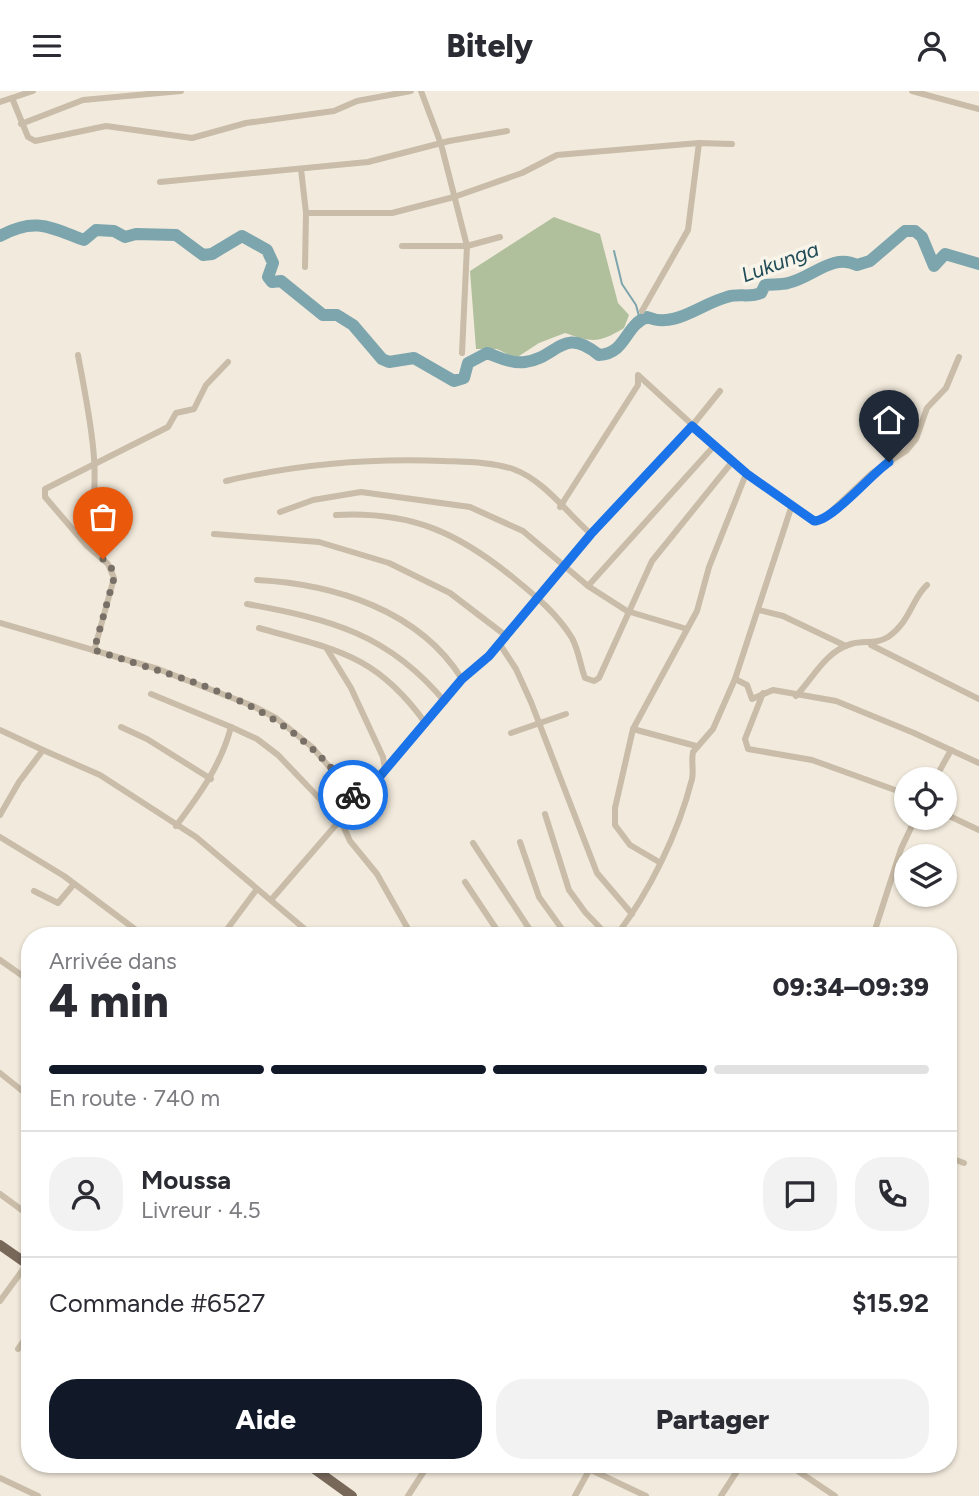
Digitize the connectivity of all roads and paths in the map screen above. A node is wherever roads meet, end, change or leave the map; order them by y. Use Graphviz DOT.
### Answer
graph roads {
  1 [pos="33,91"];
  2 [pos="181,91"];
  3 [pos="411,91"];
  4 [pos="421,91"];
  5 [pos="912,91"];
  6 [pos="132,94"];
  7 [pos="12,98"];
  8 [pos="0,102"];
  9 [pos="979,109"];
  10 [pos="21,124"];
  11 [pos="508,131"];
  12 [pos="699,142"];
  13 [pos="441,144"];
  14 [pos="732,144"];
  15 [pos="301,169"];
  16 [pos="160,183"];
  17 [pos="454,197"];
  18 [pos="306,213"];
  19 [pos="500,237"];
  20 [pos="402,246"];
  21 [pos="467,246"];
  22 [pos="305,267"];
  23 [pos="642,311"];
  24 [pos="462,353"];
  25 [pos="78,355"];
  26 [pos="959,357"];
  27 [pos="228,362"];
  28 [pos="720,391"];
  29 [pos="692,426"];
  30 [pos="714,446"];
  31 [pos="96,460"];
  32 [pos="732,462"];
  33 [pos="747,474"];
  34 [pos="226,481"];
  35 [pos="792,505"];
  36 [pos="560,507"];
  37 [pos="280,512"];
  38 [pos="336,515"];
  39 [pos="214,534"];
  40 [pos="591,534"];
  41 [pos="87,546"];
  42 [pos="564,566"];
  43 [pos="257,580"];
  44 [pos="927,585"];
  45 [pos="588,586"];
  46 [pos="537,597"];
  47 [pos="247,604"];
  48 [pos="759,610"];
  49 [pos="627,611"];
  50 [pos="0,623"];
  51 [pos="260,628"];
  52 [pos="687,629"];
  53 [pos="505,635"];
  54 [pos="499,643"];
  55 [pos="869,644"];
  56 [pos="846,646"];
  57 [pos="326,647"];
  58 [pos="94,650"];
  59 [pos="462,679"];
  60 [pos="735,679"];
  61 [pos="763,692"];
  62 [pos="151,694"];
  63 [pos="796,696"];
  64 [pos="979,699"];
  65 [pos="445,702"];
  66 [pos="566,714"];
  67 [pos="426,724"];
  68 [pos="540,724"];
  69 [pos="121,727"];
  70 [pos="231,727"];
  71 [pos="633,729"];
  72 [pos="0,730"];
  73 [pos="511,733"];
  74 [pos="696,746"];
  75 [pos="43,750"];
  76 [pos="951,750"];
  77 [pos="979,763"];
  78 [pos="942,767"];
  79 [pos="385,769"];
  80 [pos="211,779"];
  81 [pos="894,790"];
  82 [pos="359,801"];
  83 [pos="545,814"];
  84 [pos="0,815"];
  85 [pos="957,820"];
  86 [pos="341,821"];
  87 [pos="176,826"];
  88 [pos="910,830"];
  89 [pos="979,830"];
  90 [pos="0,837"];
  91 [pos="520,842"];
  92 [pos="473,843"];
  93 [pos="659,862"];
  94 [pos="465,882"];
  95 [pos="74,884"];
  96 [pos="257,889"];
  97 [pos="34,891"];
  98 [pos="271,899"];
  99 [pos="632,914"];
  100 [pos="132,927"];
  101 [pos="229,927"];
  102 [pos="303,927"];
  103 [pos="407,927"];
  104 [pos="495,927"];
  105 [pos="528,927"];
  106 [pos="561,927"];
  107 [pos="599,927"];
  108 [pos="623,927"];
  109 [pos="876,927"];
  110 [pos="0,960"];
  111 [pos="21,975"];
  112 [pos="0,1073"];
  113 [pos="21,1090"];
  114 [pos="957,1160"];
  115 [pos="964,1163"];
  116 [pos="0,1194"];
  117 [pos="21,1209"];
  118 [pos="0,1245"];
  119 [pos="21,1260"];
  120 [pos="21,1269"];
  121 [pos="0,1301"];
  122 [pos="21,1345"];
  123 [pos="18,1349"];
  124 [pos="320,1473"];
  125 [pos="423,1473"];
  126 [pos="587,1473"];
  127 [pos="602,1473"];
  128 [pos="736,1473"];
  129 [pos="801,1473"];
  130 [pos="0,1478"];
  131 [pos="26,1493"];
  132 [pos="38,1496"];
  133 [pos="352,1496"];
  134 [pos="408,1496"];
  135 [pos="575,1496"];
  136 [pos="646,1496"];
  137 [pos="721,1496"];
  138 [pos="835,1496"];
  1 -- 7 [label="street"];
  2 -- 6 [label="street"];
  3 -- 10 [label="street"];
  4 -- 13 [label="street"];
  5 -- 9 [label="street"];
  6 -- 10 [label="street"];
  7 -- 8 [label="street"];
  7 -- 10 [label="street"];
  11 -- 13 [label="street"];
  12 -- 14 [label="street"];
  12 -- 17 [label="street"];
  12 -- 23 [label="street"];
  13 -- 15 [label="street"];
  13 -- 17 [label="street"];
  15 -- 16 [label="street"];
  15 -- 18 [label="street"];
  17 -- 18 [label="street"];
  17 -- 21 [label="street"];
  18 -- 22 [label="street"];
  19 -- 21 [label="street"];
  20 -- 21 [label="street"];
  21 -- 24 [label="street"];
  25 -- 31 [label="street"];
  26 -- 35 [label="street"];
  27 -- 31 [label="street"];
  28 -- 29 [label="street"];
  29 -- 30 [label="street"];
  29 -- 36 [label="street"];
  29 -- 40 [label="street"];
  30 -- 32 [label="street"];
  30 -- 45 [label="street"];
  31 -- 41 [label="street"];
  31 -- 41 [label="street"];
  32 -- 33 [label="street"];
  32 -- 49 [label="street"];
  33 -- 35 [label="street"];
  33 -- 52 [label="street"];
  34 -- 36 [label="street"];
  35 -- 48 [label="street"];
  36 -- 40 [label="street"];
  37 -- 42 [label="street"];
  38 -- 46 [label="street"];
  39 -- 53 [label="street"];
  40 -- 42 [label="street"];
  41 -- 58 [label="street"];
  42 -- 45 [label="street"];
  42 -- 46 [label="street"];
  43 -- 59 [label="street"];
  44 -- 55 [label="street"];
  45 -- 49 [label="street"];
  46 -- 49 [label="street"];
  46 -- 53 [label="street"];
  47 -- 65 [label="street"];
  48 -- 56 [label="street"];
  48 -- 60 [label="street"];
  49 -- 52 [label="street"];
  50 -- 58 [label="street"];
  51 -- 57 [label="street"];
  52 -- 71 [label="street"];
  53 -- 54 [label="street"];
  54 -- 59 [label="street"];
  54 -- 68 [label="street"];
  55 -- 56 [label="street"];
  55 -- 64 [label="street"];
  56 -- 63 [label="street"];
  57 -- 67 [label="street"];
  57 -- 79 [label="street"];
  58 -- 82 [label="street"];
  59 -- 65 [label="street"];
  60 -- 61 [label="street"];
  60 -- 74 [label="street"];
  61 -- 63 [label="street"];
  61 -- 81 [label="street"];
  62 -- 70 [label="street"];
  63 -- 76 [label="street"];
  65 -- 67 [label="street"];
  66 -- 68 [label="street"];
  67 -- 79 [label="street"];
  68 -- 73 [label="street"];
  68 -- 99 [label="street"];
  69 -- 80 [label="street"];
  70 -- 80 [label="street"];
  70 -- 86 [label="street"];
  71 -- 74 [label="street"];
  71 -- 93 [label="street"];
  72 -- 75 [label="street"];
  74 -- 93 [label="street"];
  75 -- 84 [label="street"];
  75 -- 87 [label="street"];
  76 -- 77 [label="street"];
  76 -- 78 [label="street"];
  79 -- 82 [label="street"];
  80 -- 87 [label="street"];
  82 -- 86 [label="street"];
  83 -- 107 [label="street"];
  85 -- 89 [label="street"];
  86 -- 98 [label="street"];
  86 -- 103 [label="street"];
  87 -- 96 [label="street"];
  88 -- 109 [label="street"];
  90 -- 95 [label="street"];
  91 -- 106 [label="street"];
  92 -- 105 [label="street"];
  93 -- 99 [label="street"];
  94 -- 104 [label="street"];
  95 -- 97 [label="street"];
  95 -- 100 [label="street"];
  96 -- 98 [label="street"];
  96 -- 101 [label="street"];
  98 -- 102 [label="street"];
  99 -- 108 [label="street"];
  110 -- 111 [label="street"];
  112 -- 113 [label="street"];
  114 -- 115 [label="street"];
  116 -- 117 [label="street"];
  118 -- 119 [label="main road"];
  120 -- 121 [label="street"];
  122 -- 123 [label="street"];
  124 -- 133 [label="main road"];
  125 -- 134 [label="street"];
  126 -- 135 [label="street"];
  127 -- 136 [label="street"];
  128 -- 137 [label="street"];
  129 -- 138 [label="street"];
  130 -- 131 [label="street"];
  131 -- 132 [label="street"];
}
